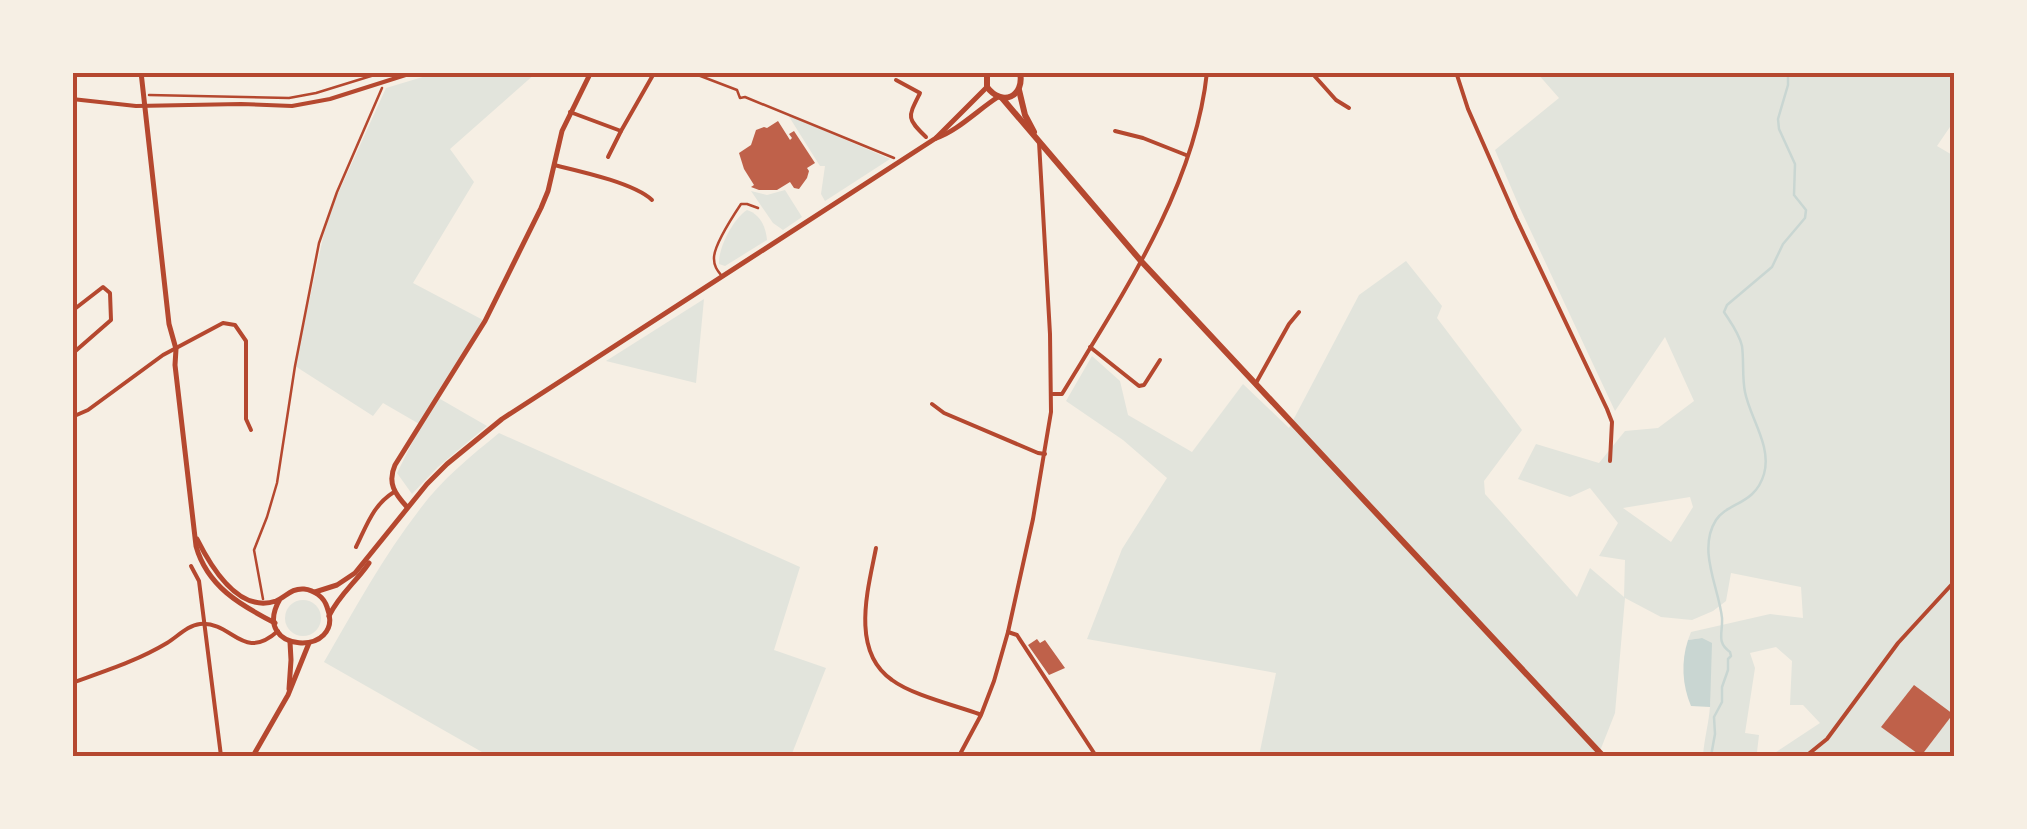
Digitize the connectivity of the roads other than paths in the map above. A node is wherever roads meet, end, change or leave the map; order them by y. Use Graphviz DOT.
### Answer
graph roads {
  1 [pos="141,72"];
  2 [pos="415,72"];
  3 [pos="591,72"];
  4 [pos="987,72"];
  5 [pos="1207,72"];
  6 [pos="1311,72"];
  7 [pos="1456,72"];
  8 [pos="653,75"];
  9 [pos="1023,75"];
  10 [pos="896,80"];
  11 [pos="987,87"];
  12 [pos="1019,90"];
  13 [pos="1000,98"];
  14 [pos="72,100"];
  15 [pos="145,106"];
  16 [pos="1349,108"];
  17 [pos="570,112"];
  18 [pos="1115,131"];
  19 [pos="621,132"];
  20 [pos="926,137"];
  21 [pos="936,138"];
  22 [pos="1039,142"];
  23 [pos="1187,156"];
  24 [pos="608,157"];
  25 [pos="554,165"];
  26 [pos="652,200"];
  27 [pos="758,208"];
  28 [pos="1142,261"];
  29 [pos="721,276"];
  30 [pos="72,311"];
  31 [pos="1299,312"];
  32 [pos="1090,347"];
  33 [pos="176,349"];
  34 [pos="72,354"];
  35 [pos="1160,360"];
  36 [pos="1256,383"];
  37 [pos="1052,394"];
  38 [pos="932,404"];
  39 [pos="72,417"];
  40 [pos="251,430"];
  41 [pos="1045,454"];
  42 [pos="1610,461"];
  43 [pos="394,492"];
  44 [pos="407,508"];
  45 [pos="196,538"];
  46 [pos="356,547"];
  47 [pos="378,547"];
  48 [pos="876,548"];
  49 [pos="192,566"];
  50 [pos="1954,582"];
  51 [pos="315,592"];
  52 [pos="280,599"];
  53 [pos="329,616"];
  54 [pos="205,623"];
  55 [pos="275,623"];
  56 [pos="278,632"];
  57 [pos="1008,632"];
  58 [pos="290,642"];
  59 [pos="309,644"];
  60 [pos="72,683"];
  61 [pos="288,695"];
  62 [pos="981,714"];
  63 [pos="221,756"];
  64 [pos="253,756"];
  65 [pos="959,756"];
  66 [pos="1096,756"];
  67 [pos="1601,756"];
  68 [pos="1806,756"];
  1 -- 15 [label="street"];
  2 -- 15 [label="street"];
  3 -- 17 [label="street"];
  4 -- 11 [label="main road"];
  5 -- 23 [label="street"];
  6 -- 16 [label="street"];
  7 -- 42 [label="street"];
  8 -- 19 [label="street"];
  9 -- 12 [label="main road"];
  10 -- 20 [label="street"];
  11 -- 13 [label="main road"];
  11 -- 21 [label="street"];
  12 -- 13 [label="main road"];
  12 -- 22 [label="main road"];
  13 -- 21 [label="street"];
  13 -- 22 [label="main road"];
  14 -- 15 [label="street"];
  15 -- 33 [label="street"];
  17 -- 19 [label="street"];
  17 -- 25 [label="street"];
  18 -- 23 [label="street"];
  19 -- 24 [label="street"];
  21 -- 29 [label="street"];
  22 -- 28 [label="main road"];
  22 -- 37 [label="street"];
  23 -- 28 [label="street"];
  25 -- 26 [label="street"];
  25 -- 43 [label="street"];
  27 -- 29 [label="lane"];
  28 -- 32 [label="street"];
  28 -- 36 [label="main road"];
  29 -- 44 [label="street"];
  30 -- 34 [label="street"];
  31 -- 36 [label="street"];
  32 -- 35 [label="street"];
  32 -- 37 [label="street"];
  33 -- 39 [label="street"];
  33 -- 40 [label="street"];
  33 -- 45 [label="street"];
  36 -- 67 [label="main road"];
  37 -- 41 [label="street"];
  38 -- 41 [label="street"];
  41 -- 57 [label="street"];
  43 -- 44 [label="street"];
  43 -- 46 [label="street"];
  44 -- 47 [label="street"];
  45 -- 52 [label="street"];
  45 -- 55 [label="street"];
  47 -- 51 [label="street"];
  47 -- 53 [label="street"];
  48 -- 62 [label="street"];
  49 -- 54 [label="street"];
  50 -- 68 [label="street"];
  51 -- 52 [label="street"];
  51 -- 53 [label="street"];
  52 -- 55 [label="street"];
  53 -- 59 [label="street"];
  54 -- 56 [label="street"];
  54 -- 60 [label="street"];
  54 -- 63 [label="street"];
  55 -- 56 [label="street"];
  56 -- 58 [label="street"];
  57 -- 62 [label="street"];
  57 -- 66 [label="street"];
  58 -- 59 [label="street"];
  58 -- 61 [label="street"];
  59 -- 61 [label="street"];
  61 -- 64 [label="street"];
  62 -- 65 [label="street"];
}
